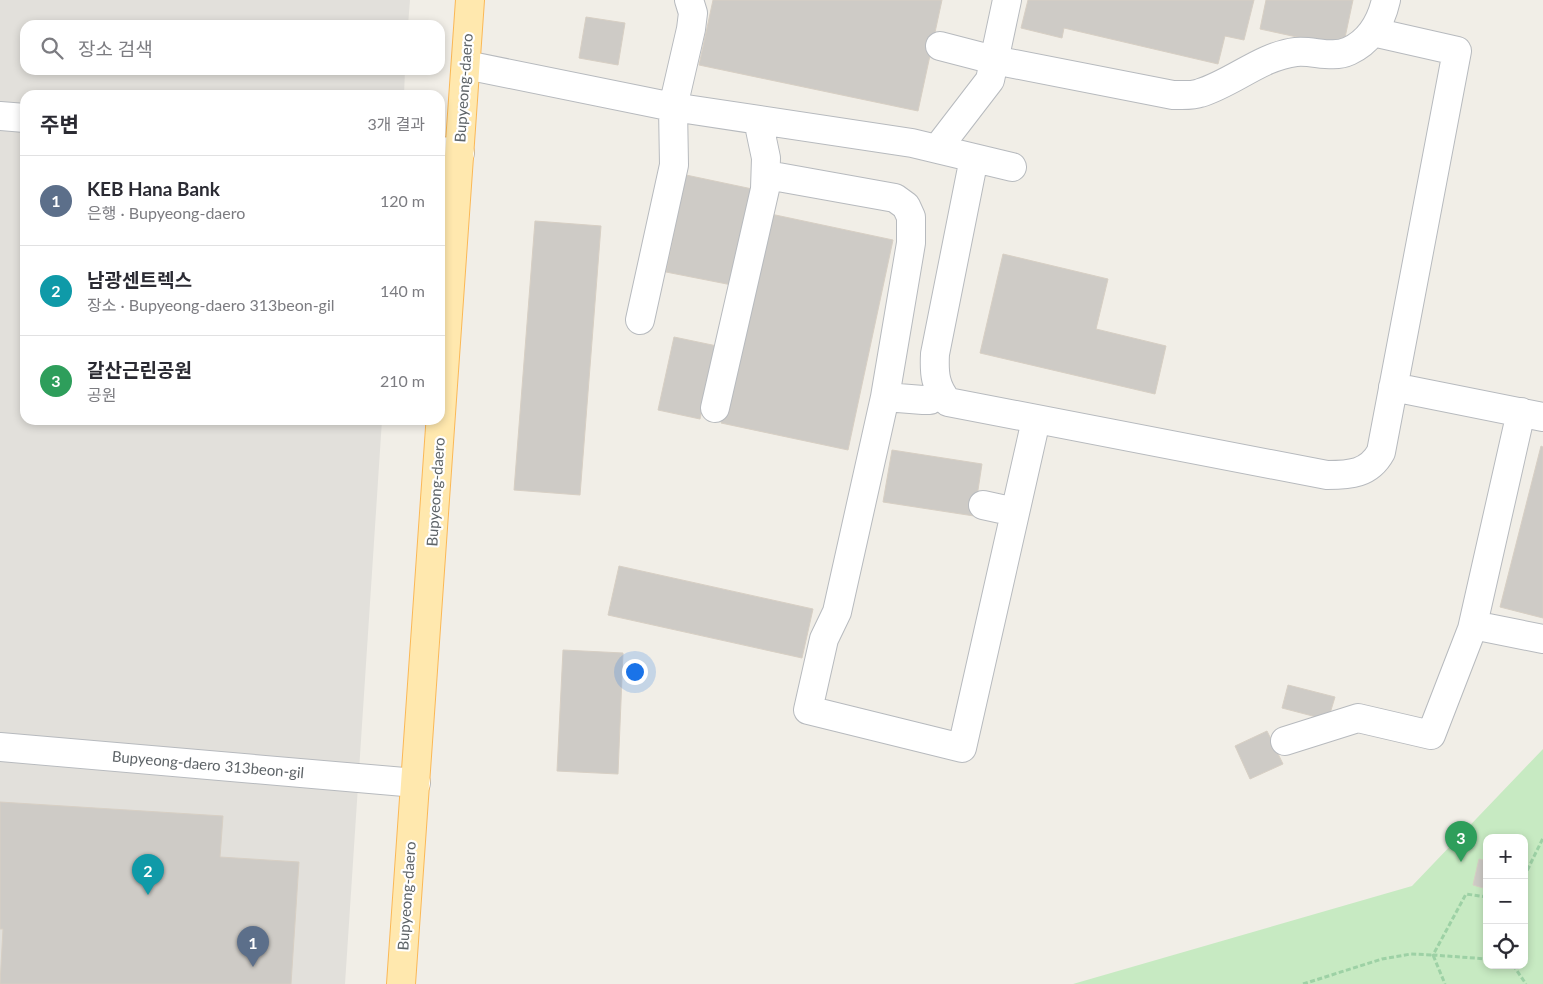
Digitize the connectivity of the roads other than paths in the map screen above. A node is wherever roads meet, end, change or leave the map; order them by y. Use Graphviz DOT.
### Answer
graph roads {
  1 [pos="470,0"];
  2 [pos="689,0"];
  3 [pos="1007,0"];
  4 [pos="1386,0"];
  5 [pos="1373,32"];
  6 [pos="940,46"];
  7 [pos="994,60"];
  8 [pos="466,65"];
  9 [pos="673,107"];
  10 [pos="0,116"];
  11 [pos="20,118"];
  12 [pos="758,120"];
  13 [pos="937,149"];
  14 [pos="450,152"];
  15 [pos="974,158"];
  16 [pos="1012,167"];
  17 [pos="767,175"];
  18 [pos="445,245"];
  19 [pos="640,320"];
  20 [pos="1393,387"];
  21 [pos="940,392"];
  22 [pos="885,397"];
  23 [pos="715,408"];
  24 [pos="1532,414"];
  25 [pos="1036,420"];
  26 [pos="435,425"];
  27 [pos="982,505"];
  28 [pos="1015,512"];
  29 [pos="1473,625"];
  30 [pos="1543,639"];
  31 [pos="1285,741"];
  32 [pos="0,747"];
  33 [pos="416,783"];
  34 [pos="401,984"];
  1 -- 8 [label="main road, Bupyeong-daero"];
  2 -- 9 [label="street"];
  3 -- 7 [label="street"];
  4 -- 5 [label="street"];
  5 -- 7 [label="street"];
  5 -- 20 [label="street"];
  6 -- 7 [label="street"];
  7 -- 13 [label="street"];
  8 -- 9 [label="street"];
  8 -- 14 [label="main road, Bupyeong-daero"];
  9 -- 12 [label="street"];
  9 -- 19 [label="street"];
  10 -- 11 [label="street"];
  12 -- 13 [label="street"];
  12 -- 17 [label="street"];
  13 -- 15 [label="street"];
  14 -- 18 [label="main road, Bupyeong-daero"];
  15 -- 16 [label="street"];
  15 -- 21 [label="street"];
  17 -- 22 [label="street"];
  17 -- 23 [label="street"];
  20 -- 24 [label="street"];
  20 -- 25 [label="street"];
  21 -- 22 [label="street"];
  21 -- 25 [label="street"];
  22 -- 28 [label="street"];
  24 -- 29 [label="street"];
  25 -- 28 [label="street"];
  26 -- 33 [label="main road, Bupyeong-daero"];
  27 -- 28 [label="street"];
  29 -- 30 [label="street"];
  29 -- 31 [label="street"];
  32 -- 33 [label="street, Bupyeong-daero 313beon-gil"];
  33 -- 34 [label="main road, Bupyeong-daero"];
}
